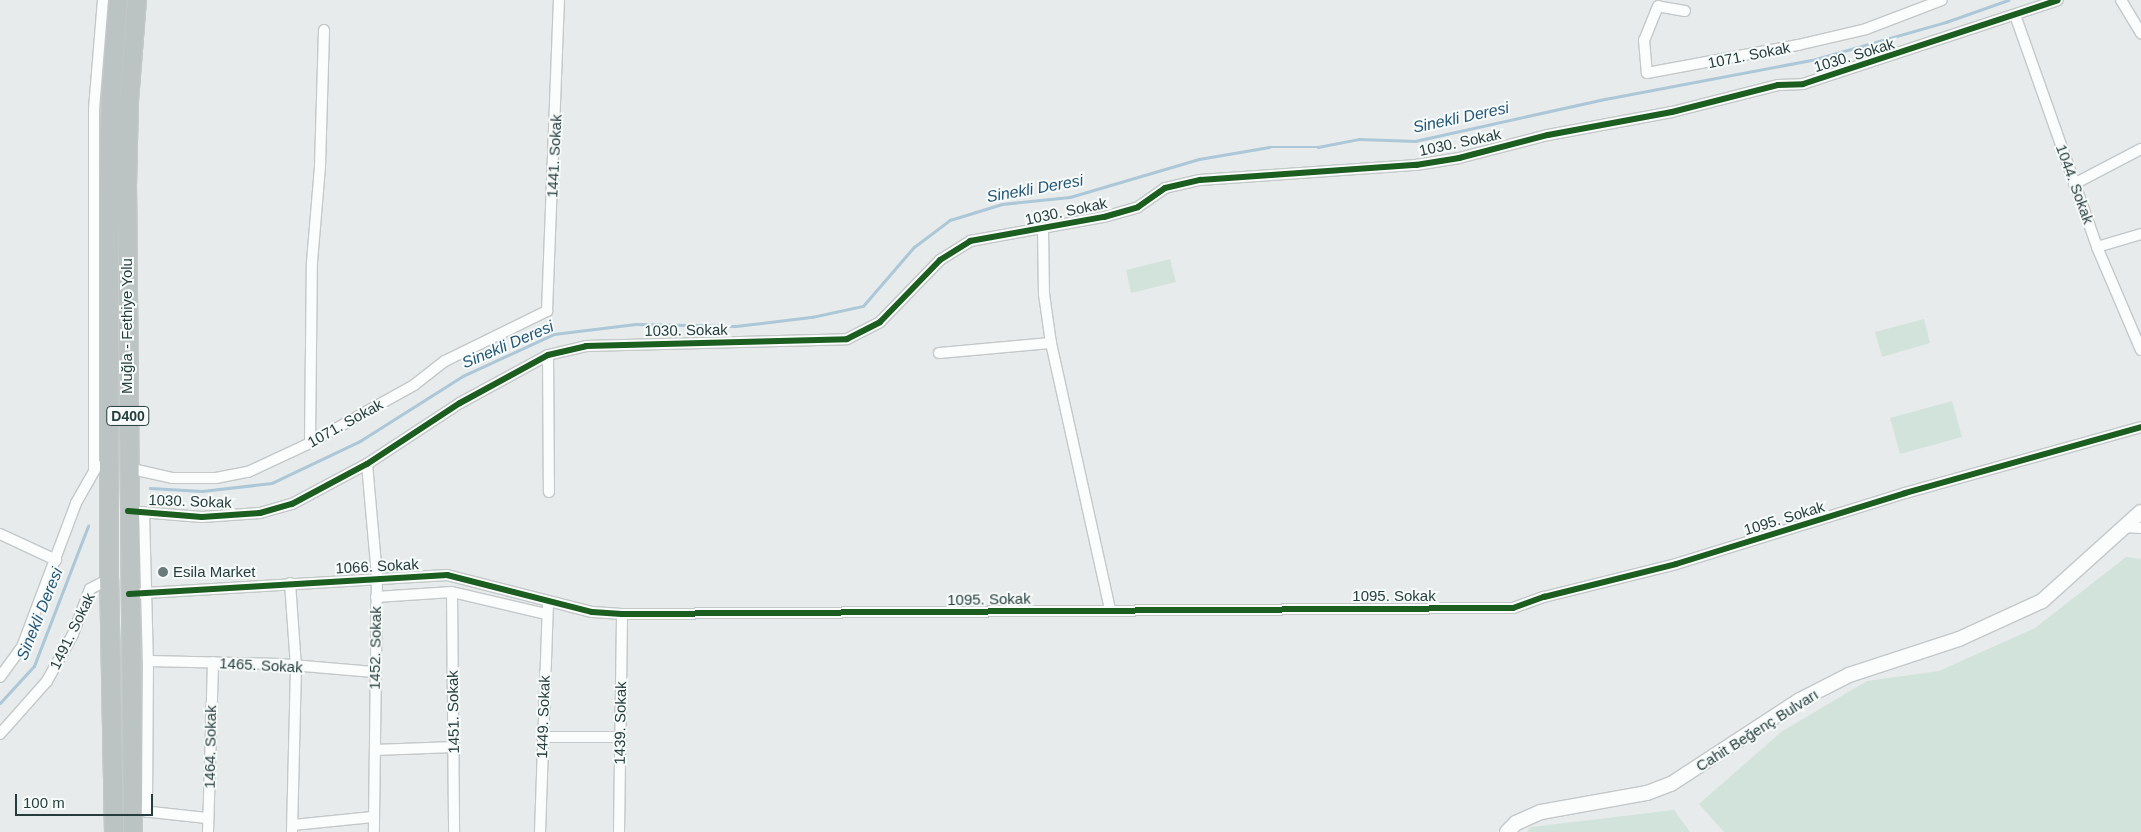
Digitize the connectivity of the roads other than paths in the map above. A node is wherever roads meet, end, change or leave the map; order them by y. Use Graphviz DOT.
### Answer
graph roads {
  1 [pos="103,0"];
  2 [pos="118,0"];
  3 [pos="137,0"];
  4 [pos="559,0"];
  5 [pos="1942,0"];
  6 [pos="2058,0"];
  7 [pos="2121,0"];
  8 [pos="1685,12"];
  9 [pos="2015,15"];
  10 [pos="324,30"];
  11 [pos="2141,33"];
  12 [pos="2141,149"];
  13 [pos="2074,184"];
  14 [pos="1043,230"];
  15 [pos="2141,234"];
  16 [pos="2098,246"];
  17 [pos="91,251"];
  18 [pos="109,251"];
  19 [pos="547,311"];
  20 [pos="1051,343"];
  21 [pos="2141,350"];
  22 [pos="939,353"];
  23 [pos="548,355"];
  24 [pos="2141,427"];
  25 [pos="310,443"];
  26 [pos="109,446"];
  27 [pos="367,464"];
  28 [pos="128,468"];
  29 [pos="94,470"];
  30 [pos="549,492"];
  31 [pos="136,512"];
  32 [pos="2141,514"];
  33 [pos="2124,527"];
  34 [pos="2141,528"];
  35 [pos="0,534"];
  36 [pos="56,560"];
  37 [pos="377,577"];
  38 [pos="109,578"];
  39 [pos="290,583"];
  40 [pos="452,592"];
  41 [pos="137,594"];
  42 [pos="376,597"];
  43 [pos="548,602"];
  44 [pos="1110,609"];
  45 [pos="546,614"];
  46 [pos="622,614"];
  47 [pos="148,661"];
  48 [pos="213,662"];
  49 [pos="296,667"];
  50 [pos="374,672"];
  51 [pos="0,677"];
  52 [pos="0,734"];
  53 [pos="542,737"];
  54 [pos="620,737"];
  55 [pos="454,747"];
  56 [pos="375,750"];
  57 [pos="140,811"];
  58 [pos="373,817"];
  59 [pos="207,818"];
  60 [pos="293,828"];
  61 [pos="114,832"];
  62 [pos="133,832"];
  63 [pos="208,832"];
  64 [pos="374,832"];
  65 [pos="454,832"];
  66 [pos="540,832"];
  67 [pos="619,832"];
  68 [pos="1507,832"];
  1 -- 17 [label="street"];
  2 -- 18 [label="highway, Muğla - Fethiye Yolu / D400"];
  3 -- 28 [label="highway, Muğla - Fethiye Yolu / D400"];
  4 -- 19 [label="street, 1441. Sokak"];
  5 -- 8 [label="street, 1071. Sokak"];
  6 -- 9 [label="street, 1030. Sokak"];
  7 -- 11 [label="street"];
  9 -- 13 [label="street, 1044. Sokak"];
  9 -- 14 [label="street, 1030. Sokak"];
  10 -- 25 [label="street"];
  12 -- 13 [label="street"];
  13 -- 16 [label="street, 1044. Sokak"];
  14 -- 20 [label="street"];
  14 -- 23 [label="street, 1030. Sokak"];
  15 -- 16 [label="street"];
  16 -- 21 [label="street, 1044. Sokak"];
  17 -- 18 [label="street"];
  17 -- 29 [label="street"];
  18 -- 26 [label="highway, Muğla - Fethiye Yolu / D400"];
  19 -- 25 [label="street, 1071. Sokak"];
  20 -- 22 [label="street"];
  20 -- 44 [label="street"];
  23 -- 27 [label="street, 1030. Sokak"];
  23 -- 30 [label="street"];
  24 -- 44 [label="street, 1095. Sokak"];
  25 -- 28 [label="street, 1071. Sokak"];
  26 -- 29 [label="street"];
  26 -- 38 [label="highway, Muğla - Fethiye Yolu / D400"];
  27 -- 31 [label="street, 1030. Sokak"];
  27 -- 37 [label="street, 1452. Sokak"];
  28 -- 31 [label="highway, Muğla - Fethiye Yolu / D400"];
  29 -- 36 [label="street"];
  31 -- 41 [label="highway, Muğla - Fethiye Yolu / D400"];
  32 -- 33 [label="main road, Cahit Beğenç Bulvarı"];
  33 -- 34 [label="street"];
  33 -- 68 [label="main road, Cahit Beğenç Bulvarı"];
  35 -- 36 [label="street"];
  36 -- 51 [label="street"];
  37 -- 39 [label="street, 1066. Sokak"];
  37 -- 42 [label="street, 1452. Sokak"];
  37 -- 43 [label="street, 1066. Sokak"];
  38 -- 52 [label="street, 1491. Sokak"];
  38 -- 61 [label="highway, Muğla - Fethiye Yolu / D400"];
  39 -- 41 [label="street, 1066. Sokak"];
  39 -- 49 [label="street"];
  40 -- 42 [label="street"];
  40 -- 45 [label="street"];
  40 -- 55 [label="street, 1451. Sokak"];
  41 -- 47 [label="street"];
  41 -- 57 [label="highway, Muğla - Fethiye Yolu / D400"];
  42 -- 50 [label="street, 1452. Sokak"];
  43 -- 45 [label="street, 1449. Sokak"];
  43 -- 46 [label="street, 1066. Sokak"];
  44 -- 46 [label="street, 1095. Sokak"];
  45 -- 53 [label="street, 1449. Sokak"];
  46 -- 54 [label="street, 1439. Sokak"];
  47 -- 48 [label="street, 1465. Sokak"];
  47 -- 57 [label="street"];
  48 -- 49 [label="street, 1465. Sokak"];
  48 -- 59 [label="street, 1464. Sokak"];
  49 -- 50 [label="street, 1465. Sokak"];
  49 -- 60 [label="street"];
  50 -- 56 [label="street, 1452. Sokak"];
  53 -- 54 [label="street"];
  53 -- 66 [label="street, 1449. Sokak"];
  54 -- 67 [label="street, 1439. Sokak"];
  55 -- 56 [label="street"];
  55 -- 65 [label="street, 1451. Sokak"];
  56 -- 58 [label="street, 1452. Sokak"];
  57 -- 59 [label="street"];
  57 -- 62 [label="highway, Muğla - Fethiye Yolu / D400"];
  58 -- 60 [label="street"];
  58 -- 64 [label="street, 1452. Sokak"];
  59 -- 63 [label="street, 1464. Sokak"];
}
